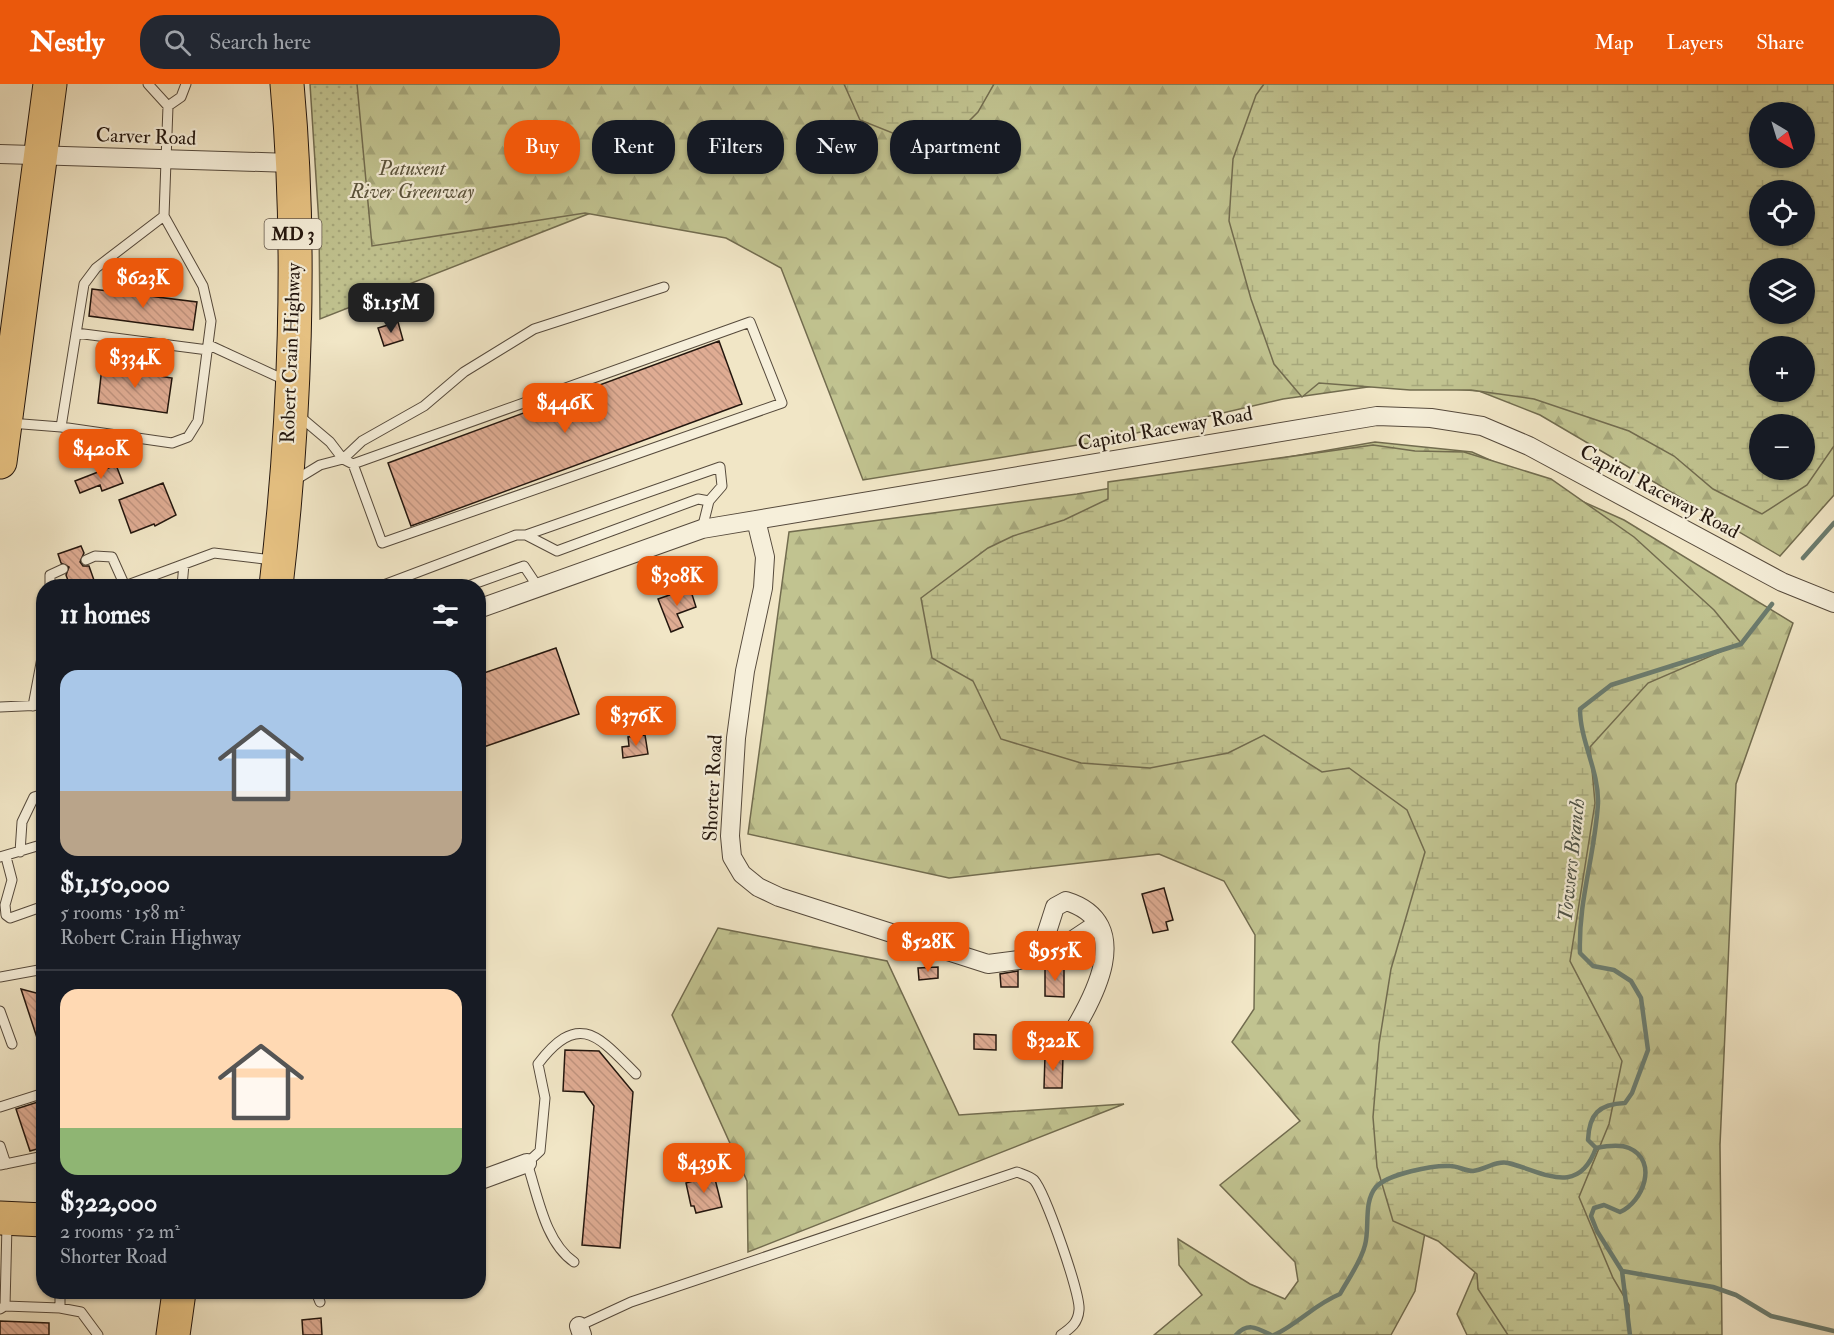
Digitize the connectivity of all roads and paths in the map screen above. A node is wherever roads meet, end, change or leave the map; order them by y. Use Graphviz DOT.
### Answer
graph roads {
  1 [pos="50,84"];
  2 [pos="148,84"];
  3 [pos="186,84"];
  4 [pos="287,84"];
  5 [pos="168,106"];
  6 [pos="0,154"];
  7 [pos="41,155"];
  8 [pos="167,159"];
  9 [pos="291,163"];
  10 [pos="165,216"];
  11 [pos="664,288"];
  12 [pos="76,333"];
  13 [pos="208,347"];
  14 [pos="291,396"];
  15 [pos="5,422"];
  16 [pos="61,427"];
  17 [pos="348,461"];
  18 [pos="0,462"];
  19 [pos="285,492"];
  20 [pos="709,501"];
  21 [pos="756,520"];
  22 [pos="702,529"];
  23 [pos="526,535"];
  24 [pos="91,558"];
  25 [pos="184,564"];
  26 [pos="63,569"];
  27 [pos="277,574"];
  28 [pos="50,579"];
  29 [pos="122,579"];
  30 [pos="144,579"];
  31 [pos="183,579"];
  32 [pos="400,579"];
  33 [pos="486,580"];
  34 [pos="538,587"];
  35 [pos="1834,603"];
  36 [pos="486,606"];
  37 [pos="36,690"];
  38 [pos="33,706"];
  39 [pos="36,706"];
  40 [pos="0,707"];
  41 [pos="36,796"];
  42 [pos="36,847"];
  43 [pos="20,852"];
  44 [pos="3,857"];
  45 [pos="36,909"];
  46 [pos="1097,924"];
  47 [pos="1051,947"];
  48 [pos="36,970"];
  49 [pos="0,977"];
  50 [pos="0,1011"];
  51 [pos="1068,1040"];
  52 [pos="12,1044"];
  53 [pos="636,1074"];
  54 [pos="36,1096"];
  55 [pos="0,1107"];
  56 [pos="0,1146"];
  57 [pos="36,1158"];
  58 [pos="527,1163"];
  59 [pos="3,1165"];
  60 [pos="486,1178"];
  61 [pos="3,1218"];
  62 [pos="36,1220"];
  63 [pos="574,1262"];
  64 [pos="60,1299"];
  65 [pos="178,1299"];
  66 [pos="319,1299"];
  67 [pos="320,1302"];
  68 [pos="2,1308"];
  69 [pos="60,1308"];
  70 [pos="580,1331"];
  71 [pos="98,1335"];
  72 [pos="173,1335"];
  73 [pos="1061,1335"];
  1 -- 7 [label="highway"];
  2 -- 5 [label="lane"];
  3 -- 5 [label="lane"];
  4 -- 9 [label="highway, Robert Crain Highway / MD 3"];
  5 -- 8 [label="lane"];
  6 -- 7 [label="street, Carver Road"];
  7 -- 8 [label="street, Carver Road"];
  7 -- 15 [label="highway"];
  8 -- 9 [label="street, Carver Road"];
  8 -- 10 [label="lane"];
  9 -- 14 [label="highway, Robert Crain Highway / MD 3"];
  10 -- 12 [label="lane"];
  10 -- 13 [label="lane"];
  11 -- 17 [label="lane"];
  12 -- 13 [label="lane"];
  12 -- 16 [label="lane"];
  13 -- 14 [label="lane"];
  13 -- 16 [label="lane"];
  14 -- 17 [label="lane"];
  14 -- 19 [label="highway, Robert Crain Highway / MD 3"];
  15 -- 16 [label="lane"];
  15 -- 18 [label="highway"];
  17 -- 17 [label="lane"];
  17 -- 19 [label="lane"];
  19 -- 27 [label="highway, Robert Crain Highway / MD 3"];
  20 -- 22 [label="lane"];
  20 -- 23 [label="lane"];
  20 -- 23 [label="lane"];
  21 -- 22 [label="street, Capitol Raceway Road"];
  21 -- 35 [label="street, Capitol Raceway Road"];
  21 -- 47 [label="street, Shorter Road"];
  22 -- 34 [label="street, Capitol Raceway Road"];
  23 -- 32 [label="lane"];
  24 -- 29 [label="lane"];
  25 -- 27 [label="lane"];
  25 -- 30 [label="lane"];
  25 -- 31 [label="lane"];
  26 -- 28 [label="lane"];
  33 -- 34 [label="lane"];
  34 -- 36 [label="street, Capitol Raceway Road"];
  37 -- 38 [label="lane"];
  38 -- 39 [label="lane"];
  38 -- 40 [label="lane"];
  41 -- 43 [label="lane"];
  42 -- 43 [label="lane"];
  43 -- 44 [label="lane"];
  44 -- 45 [label="lane"];
  46 -- 47 [label="street, Shorter Road"];
  46 -- 47 [label="street"];
  46 -- 51 [label="street"];
  48 -- 49 [label="lane"];
  50 -- 52 [label="lane"];
  53 -- 58 [label="lane"];
  54 -- 55 [label="lane"];
  56 -- 59 [label="lane"];
  57 -- 59 [label="lane"];
  58 -- 60 [label="street"];
  58 -- 63 [label="lane"];
  61 -- 62 [label="highway"];
  61 -- 68 [label="lane"];
  64 -- 69 [label="lane"];
  65 -- 72 [label="highway"];
  66 -- 67 [label="lane"];
  68 -- 69 [label="lane"];
  69 -- 71 [label="lane"];
  70 -- 73 [label="lane"];
}
